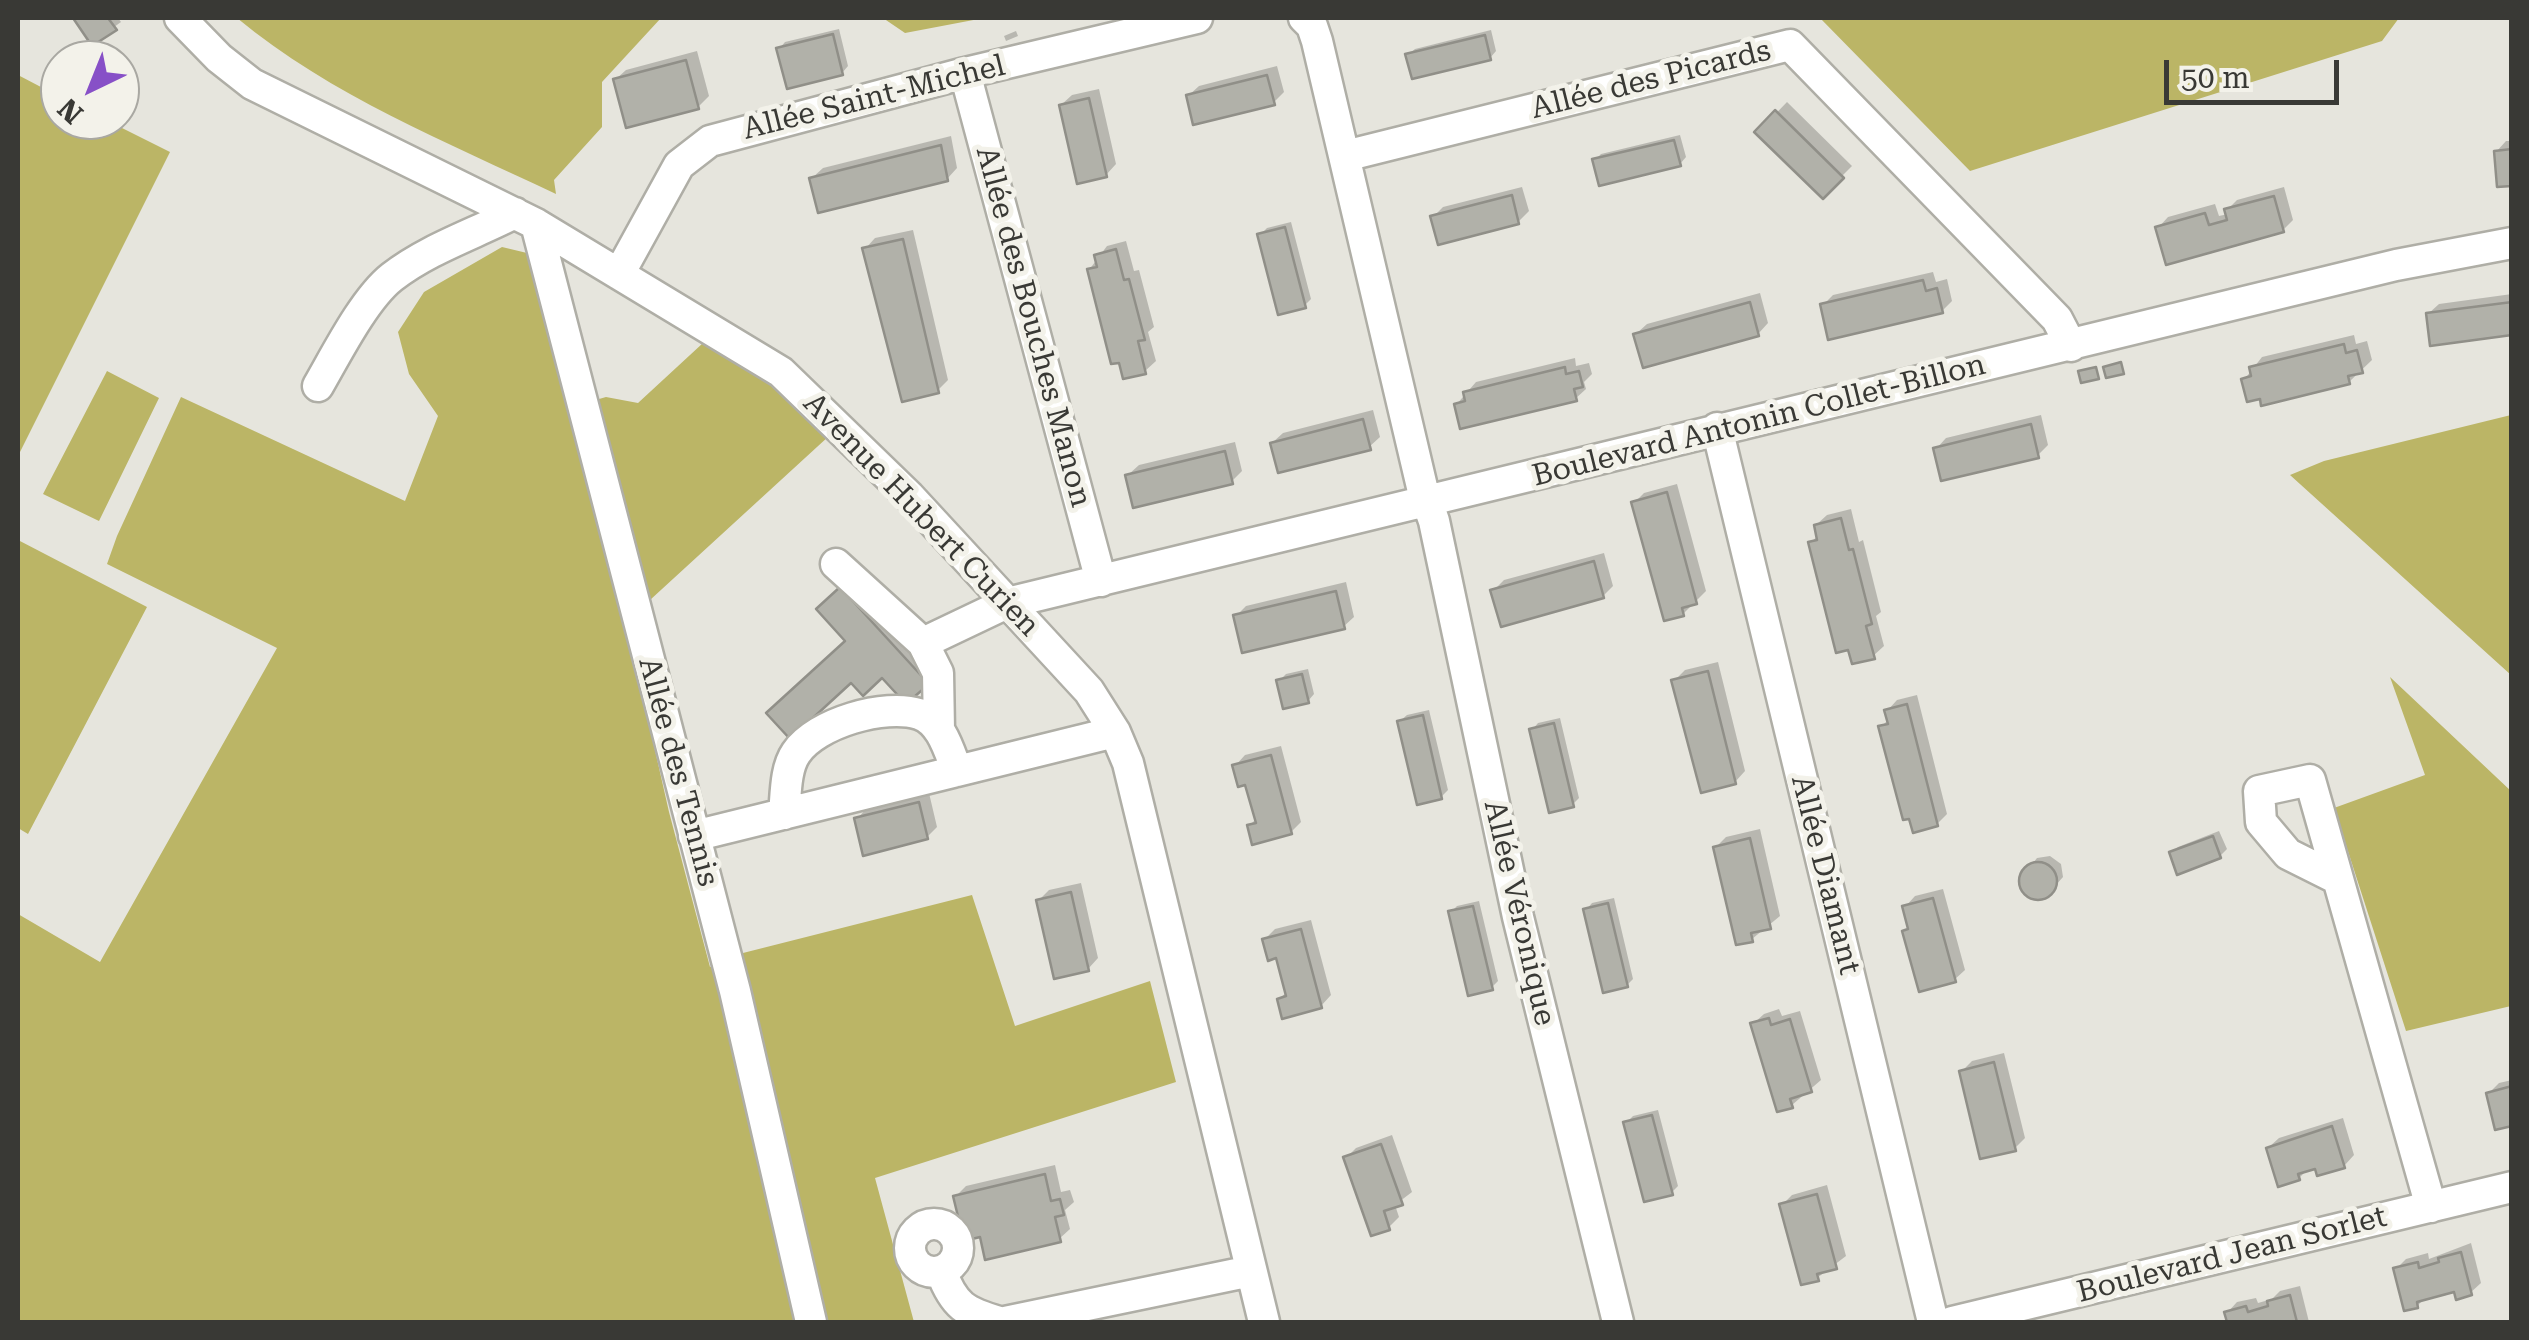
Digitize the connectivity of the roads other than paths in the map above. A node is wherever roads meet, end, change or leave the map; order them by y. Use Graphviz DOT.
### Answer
graph roads {
  1 [pos="180,18"];
  2 [pos="1197,18"];
  3 [pos="1304,18"];
  4 [pos="964,73"];
  5 [pos="1344,156"];
  6 [pos="526,218"];
  7 [pos="2512,244"];
  8 [pos="619,274"];
  9 [pos="2070,346"];
  10 [pos="318,386"];
  11 [pos="1717,428"];
  12 [pos="1427,503"];
  13 [pos="836,564"];
  14 [pos="1101,581"];
  15 [pos="1007,603"];
  16 [pos="923,643"];
  17 [pos="939,730"];
  18 [pos="1115,732"];
  19 [pos="957,771"];
  20 [pos="784,814"];
  21 [pos="694,836"];
  22 [pos="2338,879"];
  23 [pos="2512,1187"];
  24 [pos="2431,1207"];
  25 [pos="941,1271"];
  26 [pos="1251,1271"];
  27 [pos="811,1322"];
  28 [pos="1002,1322"];
  29 [pos="1264,1322"];
  30 [pos="1618,1322"];
  31 [pos="1933,1322"];
  32 [pos="1952,1322"];
  1 -- 6 [label="street, Avenue Hubert Curien"];
  2 -- 4 [label="street, Allée Saint-Michel"];
  3 -- 5 [label="street"];
  4 -- 8 [label="street, Allée Saint-Michel"];
  4 -- 14 [label="street, Allée des Bouches Manon"];
  5 -- 9 [label="street, Allée des Picards"];
  5 -- 12 [label="street"];
  6 -- 8 [label="street, Avenue Hubert Curien"];
  6 -- 10 [label="street"];
  6 -- 21 [label="street, Allée des Tennis"];
  7 -- 9 [label="street, Boulevard Antonin Collet-Billon"];
  8 -- 15 [label="street, Avenue Hubert Curien"];
  9 -- 11 [label="street, Boulevard Antonin Collet-Billon"];
  11 -- 12 [label="street, Boulevard Antonin Collet-Billon"];
  11 -- 31 [label="street, Allée Diamant"];
  12 -- 14 [label="street, Boulevard Antonin Collet-Billon"];
  12 -- 30 [label="street, Allée Véronique"];
  13 -- 16 [label="street"];
  14 -- 15 [label="street, Boulevard Antonin Collet-Billon"];
  15 -- 16 [label="street, Boulevard Antonin Collet-Billon"];
  15 -- 18 [label="street, Avenue Hubert Curien"];
  16 -- 17 [label="street"];
  17 -- 19 [label="street"];
  17 -- 20 [label="street"];
  18 -- 19 [label="street"];
  18 -- 26 [label="street, Avenue Hubert Curien"];
  19 -- 20 [label="street"];
  20 -- 21 [label="street"];
  21 -- 27 [label="street, Allée des Tennis"];
  22 -- 24 [label="street"];
  23 -- 24 [label="street, Boulevard Jean Sorlet"];
  24 -- 32 [label="street, Boulevard Jean Sorlet"];
  25 -- 28 [label="street"];
  26 -- 28 [label="street"];
  26 -- 29 [label="street, Avenue Hubert Curien"];
}
